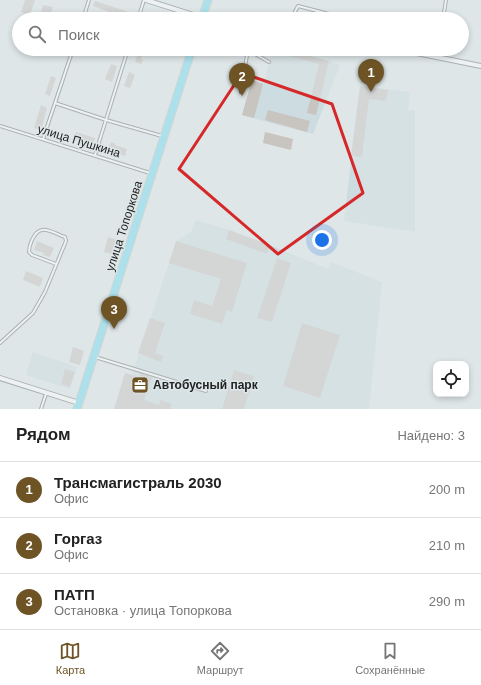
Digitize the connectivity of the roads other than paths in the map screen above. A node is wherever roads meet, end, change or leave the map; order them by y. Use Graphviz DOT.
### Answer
graph roads {
  1 [pos="89,0"];
  2 [pos="145,0"];
  3 [pos="208,0"];
  4 [pos="446,0"];
  5 [pos="160,2"];
  6 [pos="85,12"];
  7 [pos="141,12"];
  8 [pos="186,12"];
  9 [pos="205,12"];
  10 [pos="295,12"];
  11 [pos="321,12"];
  12 [pos="444,12"];
  13 [pos="71,56"];
  14 [pos="126,56"];
  15 [pos="190,56"];
  16 [pos="247,56"];
  17 [pos="258,56"];
  18 [pos="431,56"];
  19 [pos="436,57"];
  20 [pos="269,62"];
  21 [pos="481,66"];
  22 [pos="241,92"];
  23 [pos="55,102"];
  24 [pos="106,120"];
  25 [pos="0,126"];
  26 [pos="163,136"];
  27 [pos="43,139"];
  28 [pos="95,156"];
  29 [pos="152,174"];
  30 [pos="56,264"];
  31 [pos="0,344"];
  32 [pos="94,356"];
  33 [pos="0,378"];
  34 [pos="206,391"];
  35 [pos="46,392"];
  36 [pos="78,406"];
  37 [pos="41,409"];
  1 -- 6 [label="lane"];
  2 -- 5 [label="street"];
  2 -- 7 [label="lane"];
  3 -- 9 [label="highway"];
  4 -- 12 [label="lane"];
  5 -- 8 [label="street"];
  10 -- 11 [label="lane"];
  13 -- 23 [label="lane"];
  14 -- 24 [label="lane"];
  15 -- 26 [label="highway, улица Топоркова"];
  16 -- 22 [label="lane"];
  17 -- 20 [label="lane"];
  18 -- 19 [label="street"];
  19 -- 21 [label="street"];
  23 -- 24 [label="lane"];
  23 -- 27 [label="lane"];
  24 -- 26 [label="lane"];
  24 -- 28 [label="lane"];
  25 -- 27 [label="lane, улица Пушкина"];
  26 -- 29 [label="highway, улица Топоркова"];
  27 -- 28 [label="lane, улица Пушкина"];
  28 -- 29 [label="lane, улица Пушкина"];
  29 -- 32 [label="highway, улица Топоркова"];
  30 -- 30 [label="lane"];
  30 -- 31 [label="lane"];
  32 -- 34 [label="lane"];
  32 -- 36 [label="highway, улица Топоркова"];
  33 -- 35 [label="street"];
  35 -- 36 [label="street"];
  35 -- 37 [label="lane"];
}
